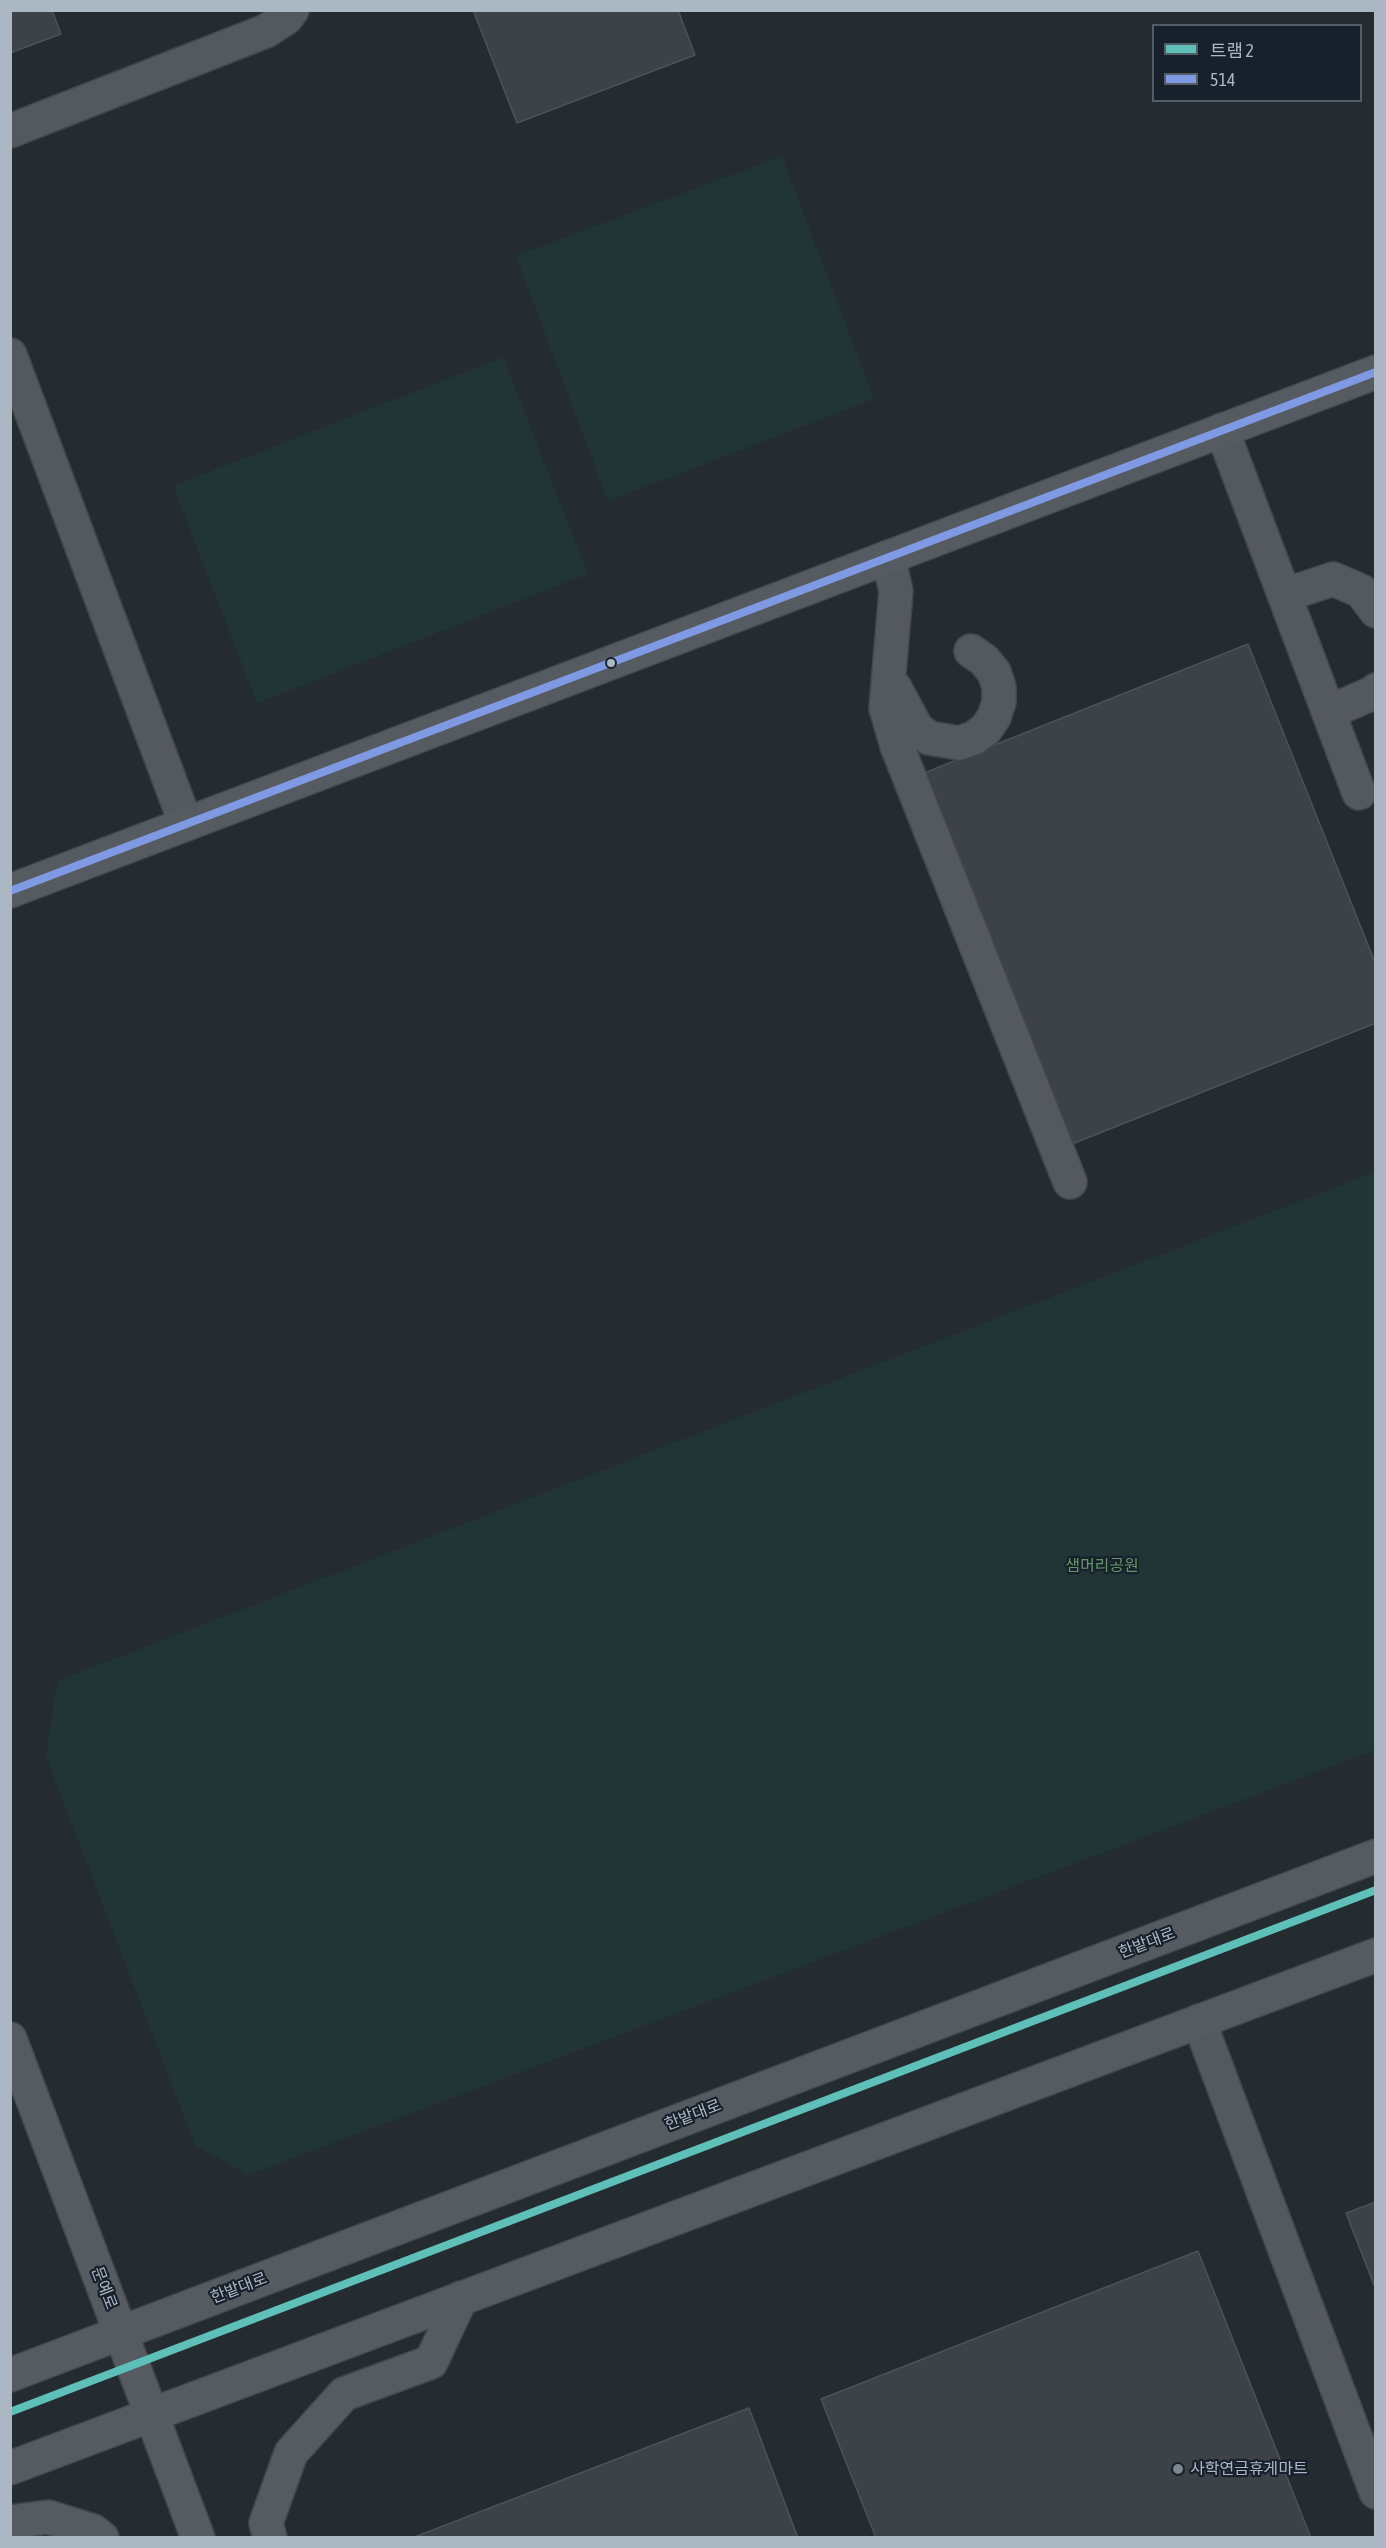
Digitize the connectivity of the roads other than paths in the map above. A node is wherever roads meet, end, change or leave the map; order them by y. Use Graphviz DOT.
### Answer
graph roads {
  1 [pos="292,10"];
  2 [pos="10,131"];
  3 [pos="10,355"];
  4 [pos="1376,372"];
  5 [pos="1222,430"];
  6 [pos="888,557"];
  7 [pos="1285,595"];
  8 [pos="1376,611"];
  9 [pos="971,651"];
  10 [pos="890,676"];
  11 [pos="1376,690"];
  12 [pos="1329,712"];
  13 [pos="1359,793"];
  14 [pos="186,824"];
  15 [pos="23,886"];
  16 [pos="10,915"];
  17 [pos="1070,1182"];
  18 [pos="1376,1856"];
  19 [pos="1376,1955"];
  20 [pos="1199,2021"];
  21 [pos="10,2039"];
  22 [pos="460,2298"];
  23 [pos="121,2333"];
  24 [pos="10,2375"];
  25 [pos="152,2414"];
  26 [pos="10,2468"];
  27 [pos="1376,2492"];
  28 [pos="10,2522"];
  29 [pos="102,2538"];
  30 [pos="198,2538"];
  31 [pos="270,2538"];
  1 -- 2 [label="street"];
  3 -- 14 [label="street"];
  4 -- 5 [label="main road"];
  5 -- 6 [label="main road"];
  5 -- 7 [label="street"];
  6 -- 10 [label="street"];
  6 -- 14 [label="main road"];
  7 -- 8 [label="street"];
  7 -- 12 [label="street"];
  9 -- 10 [label="street"];
  10 -- 17 [label="street"];
  11 -- 12 [label="street"];
  12 -- 13 [label="street"];
  14 -- 15 [label="main road"];
  15 -- 16 [label="main road"];
  18 -- 23 [label="main road, 한밭대로"];
  19 -- 20 [label="main road"];
  20 -- 22 [label="main road"];
  20 -- 27 [label="street"];
  21 -- 23 [label="main road, 문예로"];
  22 -- 25 [label="main road"];
  22 -- 31 [label="main road"];
  23 -- 24 [label="main road, 한밭대로"];
  23 -- 25 [label="main road, 문예로"];
  25 -- 26 [label="main road"];
  25 -- 30 [label="main road, 문예로"];
  28 -- 29 [label="main road"];
}
